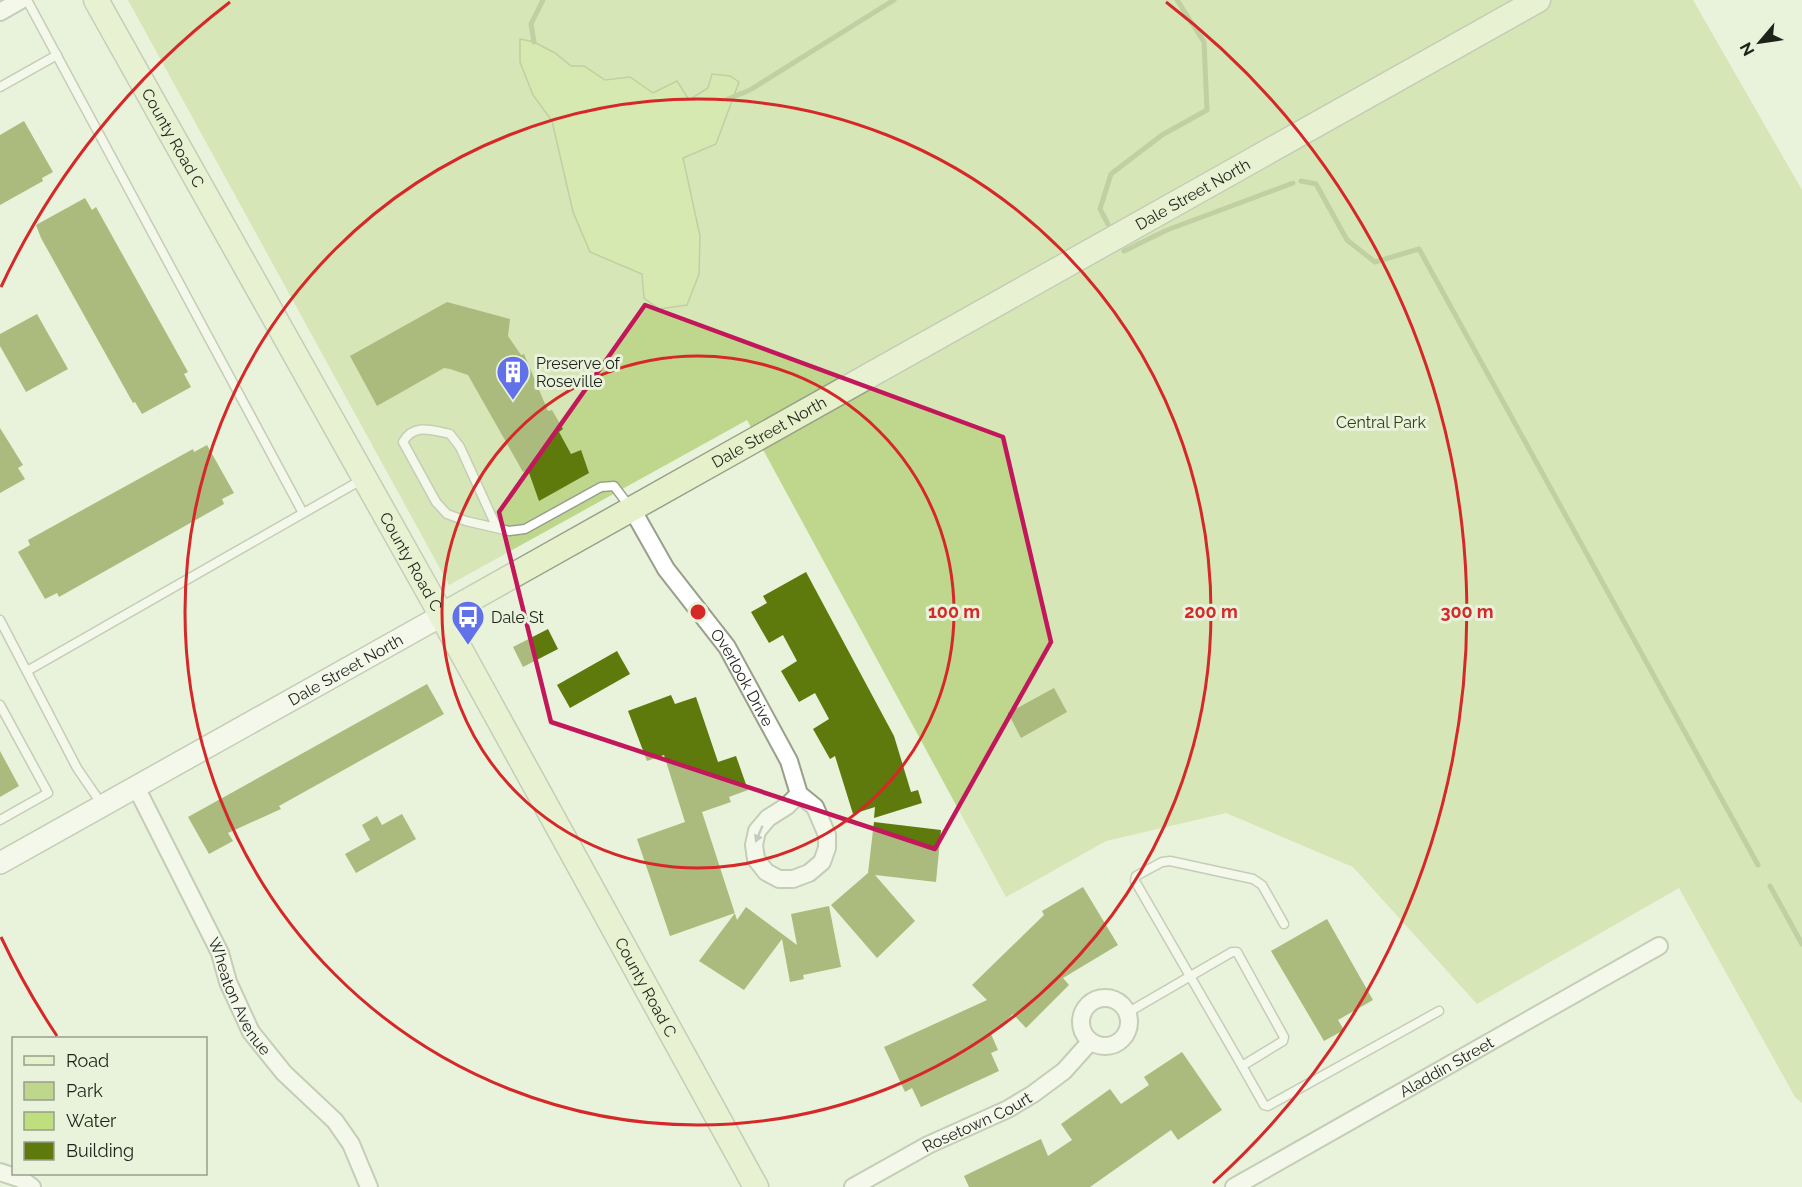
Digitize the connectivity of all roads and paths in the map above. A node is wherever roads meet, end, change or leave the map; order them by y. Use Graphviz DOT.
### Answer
graph roads {
  1 [pos="21,0"];
  2 [pos="27,0"];
  3 [pos="96,0"];
  4 [pos="1538,0"];
  5 [pos="0,12"];
  6 [pos="57,55"];
  7 [pos="0,87"];
  8 [pos="364,478"];
  9 [pos="632,509"];
  10 [pos="303,513"];
  11 [pos="497,528"];
  12 [pos="441,616"];
  13 [pos="0,620"];
  14 [pos="27,671"];
  15 [pos="0,705"];
  16 [pos="135,787"];
  17 [pos="799,794"];
  18 [pos="103,806"];
  19 [pos="0,820"];
  20 [pos="0,863"];
  21 [pos="1284,924"];
  22 [pos="1659,946"];
  23 [pos="1189,976"];
  24 [pos="1439,1011"];
  25 [pos="1127,1012"];
  26 [pos="1090,1042"];
  27 [pos="1242,1066"];
  28 [pos="0,1172"];
  29 [pos="32,1187"];
  30 [pos="369,1187"];
  31 [pos="756,1187"];
  32 [pos="853,1187"];
  33 [pos="1234,1187"];
  1 -- 5 [label="street"];
  2 -- 6 [label="lane"];
  3 -- 8 [label="main road, County Road C"];
  4 -- 9 [label="main road, Dale Street North"];
  6 -- 7 [label="lane"];
  6 -- 10 [label="lane"];
  8 -- 10 [label="lane"];
  8 -- 12 [label="main road, County Road C"];
  9 -- 11 [label="lane"];
  9 -- 12 [label="main road, Dale Street North"];
  9 -- 17 [label="street, Overlook Drive"];
  10 -- 14 [label="lane"];
  11 -- 11 [label="lane"];
  12 -- 16 [label="street, Dale Street North"];
  12 -- 31 [label="main road, County Road C"];
  13 -- 14 [label="lane"];
  14 -- 18 [label="lane"];
  15 -- 19 [label="lane"];
  16 -- 18 [label="street, Dale Street North"];
  16 -- 30 [label="street, Wheaton Avenue"];
  17 -- 17 [label="street, Overlook Drive, one-way"];
  18 -- 20 [label="street, Dale Street North"];
  21 -- 23 [label="lane"];
  22 -- 33 [label="street, Aladdin Street"];
  23 -- 25 [label="lane"];
  23 -- 27 [label="lane"];
  23 -- 27 [label="lane"];
  24 -- 27 [label="lane"];
  25 -- 26 [label="street"];
  25 -- 26 [label="street"];
  26 -- 32 [label="street, Rosetown Court"];
  28 -- 29 [label="street"];
}
